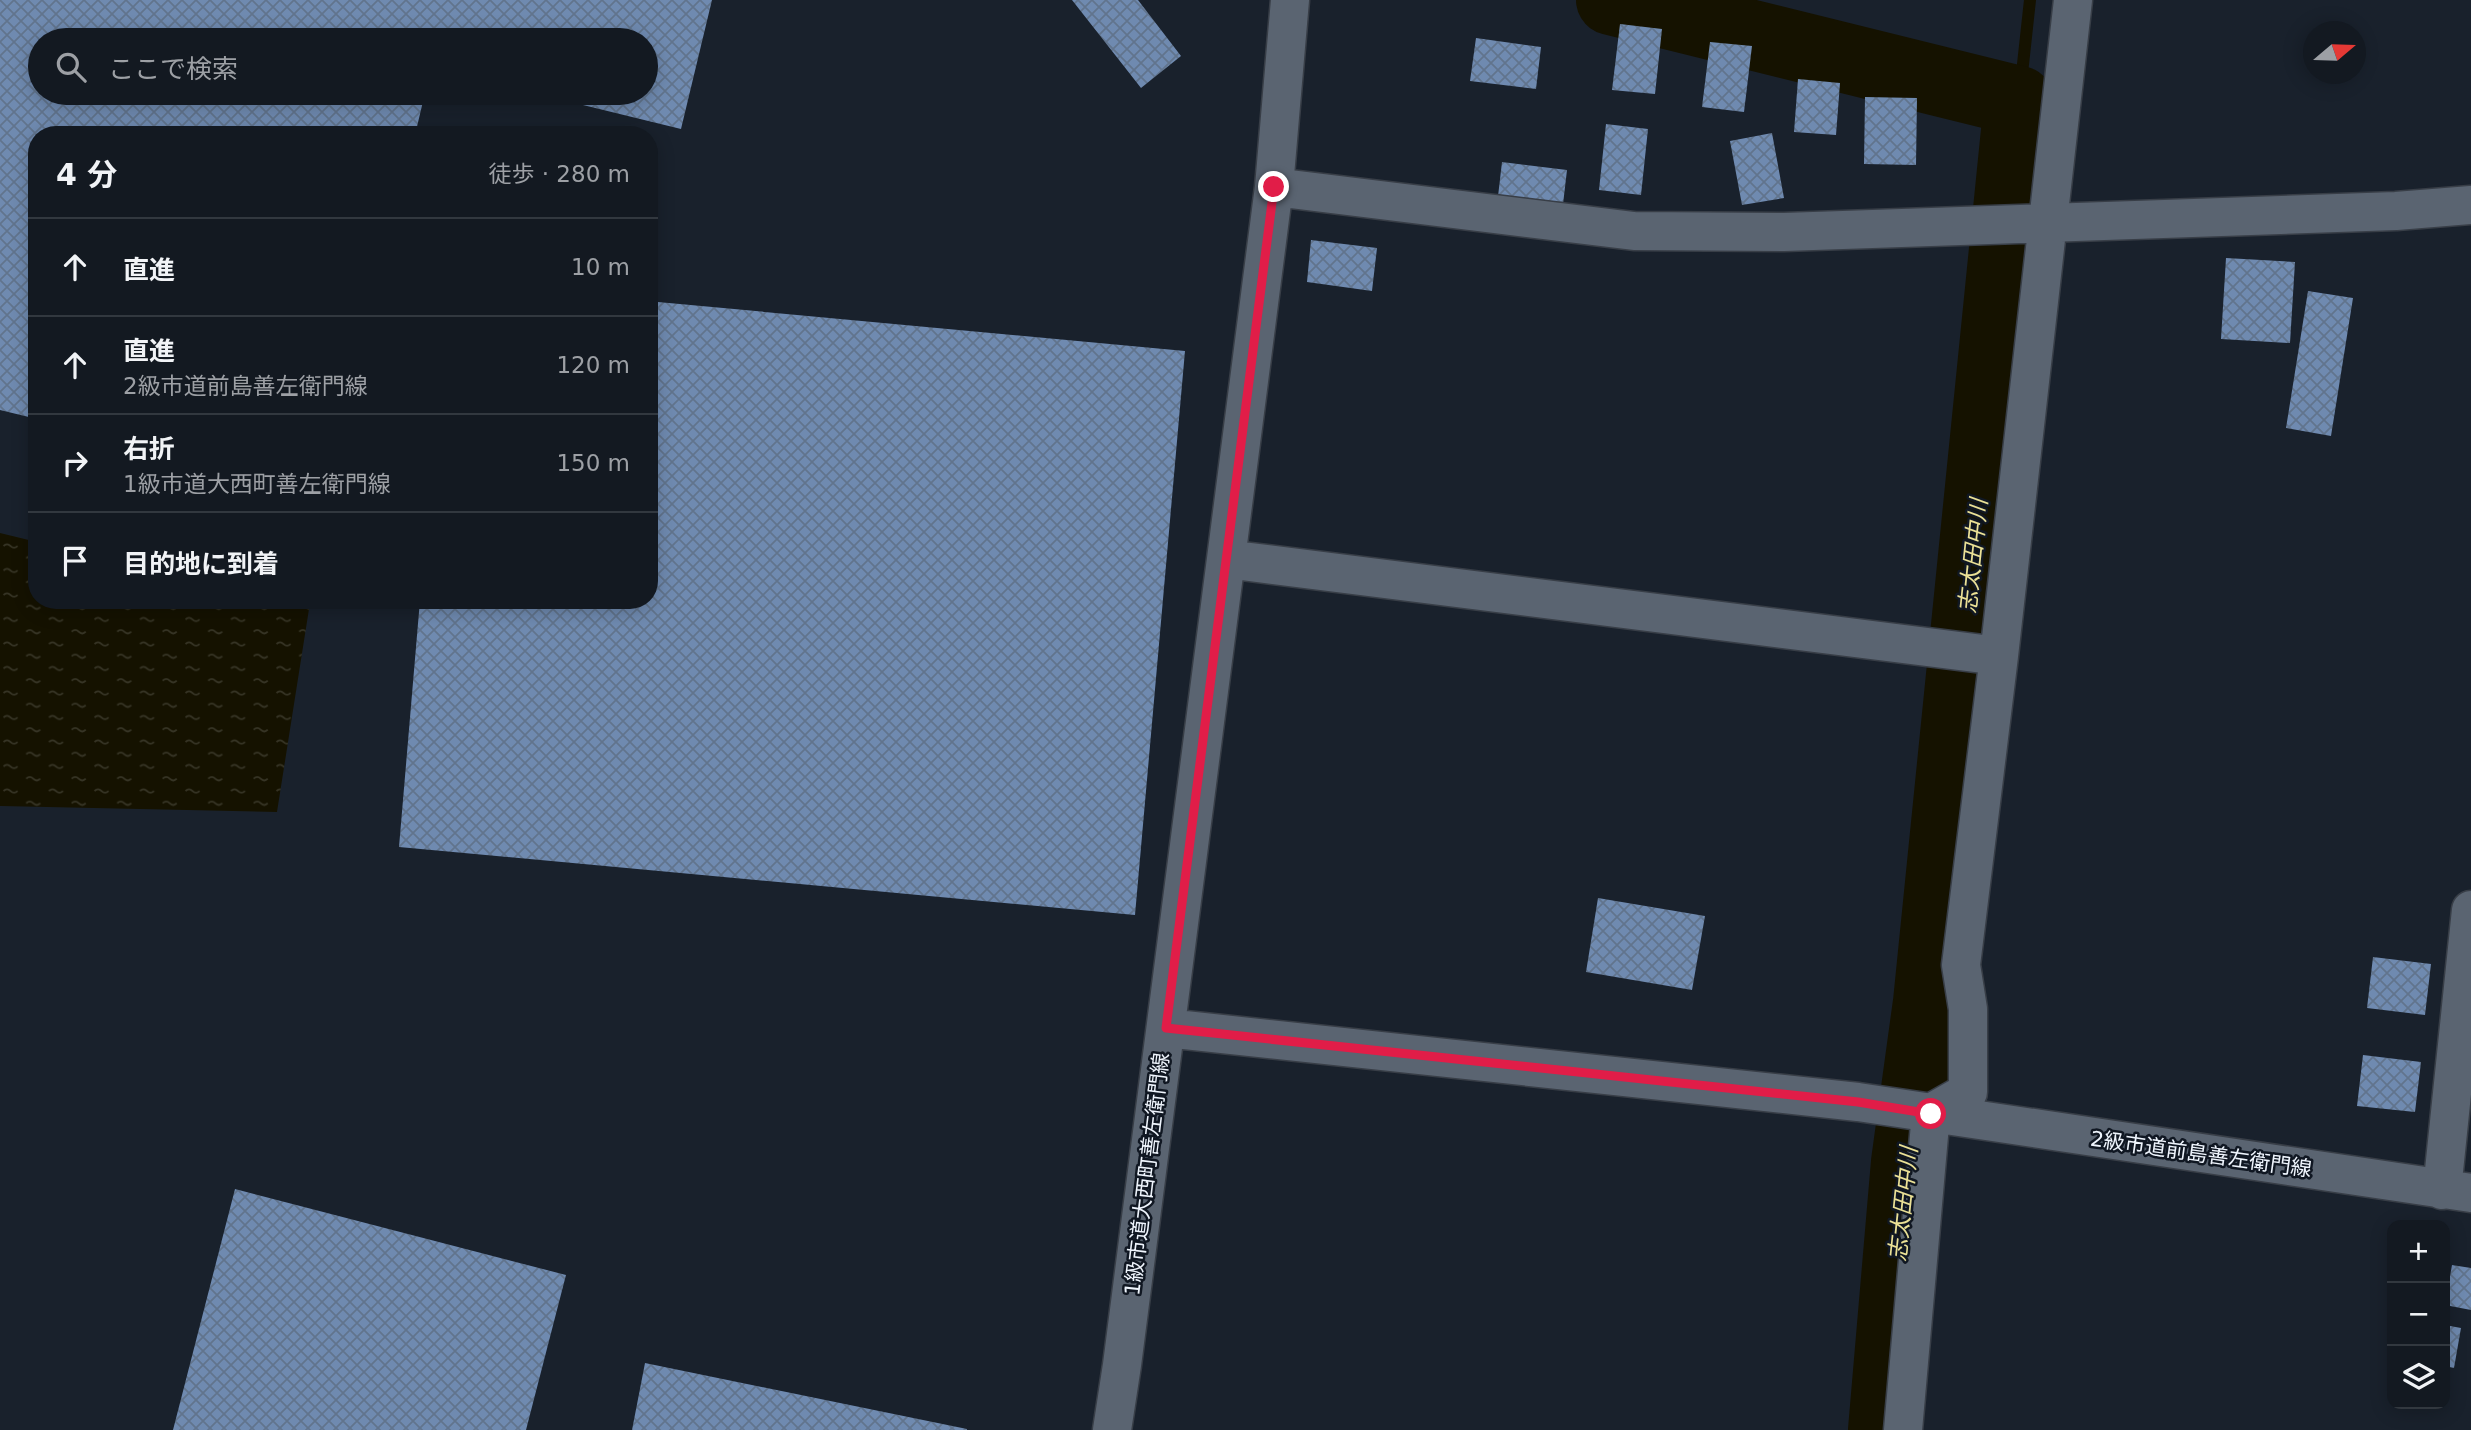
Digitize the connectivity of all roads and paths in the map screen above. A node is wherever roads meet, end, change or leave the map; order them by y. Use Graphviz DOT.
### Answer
graph roads {
  1 [pos="1290,0"];
  2 [pos="2073,0"];
  3 [pos="1274,187"];
  4 [pos="2471,205"];
  5 [pos="2048,223"];
  6 [pos="1226,559"];
  7 [pos="1999,656"];
  8 [pos="2471,910"];
  9 [pos="1166,1028"];
  10 [pos="1931,1114"];
  11 [pos="2457,1192"];
  12 [pos="1112,1430"];
  13 [pos="1903,1430"];
  1 -- 3 [label="street, 1級市道大西町善左衛門線"];
  2 -- 5 [label="street"];
  3 -- 5 [label="street"];
  3 -- 6 [label="street, 1級市道大西町善左衛門線"];
  4 -- 5 [label="street"];
  5 -- 7 [label="street"];
  6 -- 7 [label="street"];
  6 -- 9 [label="street, 1級市道大西町善左衛門線"];
  7 -- 10 [label="street"];
  8 -- 11 [label="street"];
  9 -- 10 [label="street, 2級市道前島善左衛門線"];
  9 -- 12 [label="street, 1級市道大西町善左衛門線"];
  10 -- 11 [label="street, 2級市道前島善左衛門線"];
  10 -- 13 [label="street"];
}
